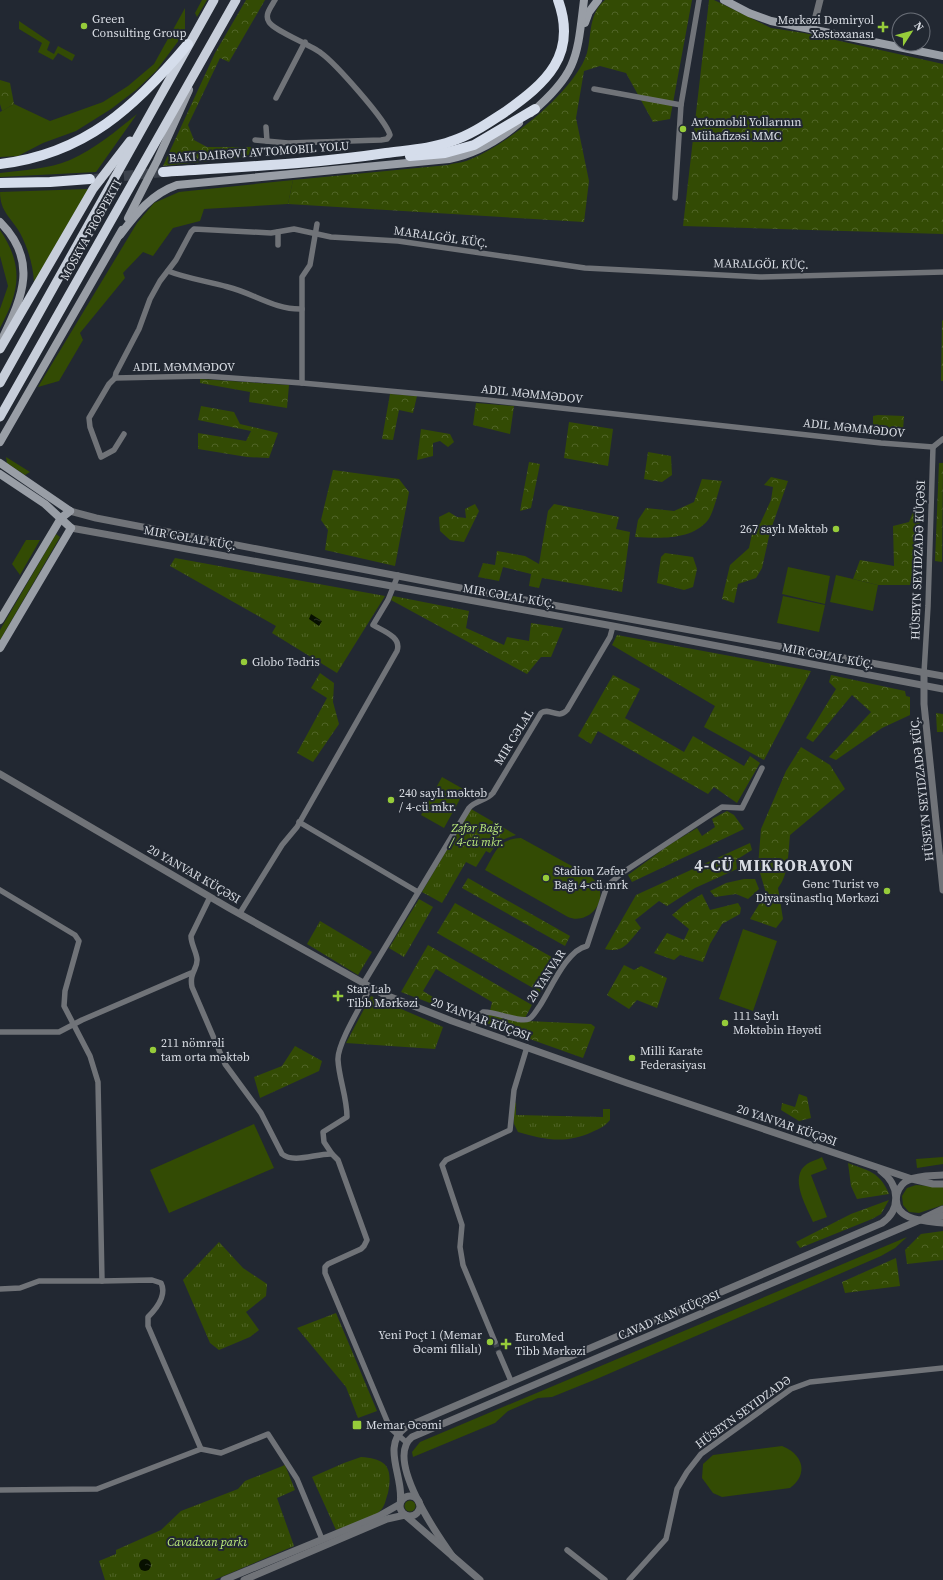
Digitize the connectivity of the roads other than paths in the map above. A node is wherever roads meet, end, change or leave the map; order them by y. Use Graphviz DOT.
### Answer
graph roads {
  1 [pos="214,0"];
  2 [pos="236,0"];
  3 [pos="275,0"];
  4 [pos="558,0"];
  5 [pos="584,0"];
  6 [pos="598,0"];
  7 [pos="699,0"];
  8 [pos="724,0"];
  9 [pos="820,0"];
  10 [pos="813,28"];
  11 [pos="580,41"];
  12 [pos="305,42"];
  13 [pos="188,44"];
  14 [pos="204,56"];
  15 [pos="943,56"];
  16 [pos="594,89"];
  17 [pos="276,98"];
  18 [pos="681,105"];
  19 [pos="535,109"];
  20 [pos="147,120"];
  21 [pos="266,127"];
  22 [pos="255,140"];
  23 [pos="267,142"];
  24 [pos="358,158"];
  25 [pos="0,164"];
  26 [pos="163,172"];
  27 [pos="90,179"];
  28 [pos="0,183"];
  29 [pos="675,198"];
  30 [pos="0,222"];
  31 [pos="317,224"];
  32 [pos="278,232"];
  33 [pos="316,234"];
  34 [pos="120,235"];
  35 [pos="278,245"];
  36 [pos="168,271"];
  37 [pos="943,272"];
  38 [pos="302,309"];
  39 [pos="0,342"];
  40 [pos="0,349"];
  41 [pos="115,378"];
  42 [pos="0,383"];
  43 [pos="302,383"];
  44 [pos="0,417"];
  45 [pos="124,434"];
  46 [pos="943,439"];
  47 [pos="0,442"];
  48 [pos="933,447"];
  49 [pos="0,463"];
  50 [pos="0,474"];
  51 [pos="70,511"];
  52 [pos="61,518"];
  53 [pos="70,528"];
  54 [pos="53,531"];
  55 [pos="181,535"];
  56 [pos="64,539"];
  57 [pos="179,548"];
  58 [pos="398,575"];
  59 [pos="394,586"];
  60 [pos="0,620"];
  61 [pos="613,626"];
  62 [pos="0,648"];
  63 [pos="924,673"];
  64 [pos="941,676"];
  65 [pos="923,686"];
  66 [pos="943,689"];
  67 [pos="762,768"];
  68 [pos="0,774"];
  69 [pos="299,822"];
  70 [pos="0,890"];
  71 [pos="943,890"];
  72 [pos="418,892"];
  73 [pos="210,896"];
  74 [pos="240,914"];
  75 [pos="191,973"];
  76 [pos="363,984"];
  77 [pos="370,988"];
  78 [pos="73,1026"];
  79 [pos="472,1028"];
  80 [pos="0,1032"];
  81 [pos="527,1047"];
  82 [pos="332,1154"];
  83 [pos="876,1167"];
  84 [pos="943,1175"];
  85 [pos="912,1179"];
  86 [pos="943,1184"];
  87 [pos="896,1199"];
  88 [pos="943,1209"];
  89 [pos="943,1216"];
  90 [pos="920,1220"];
  91 [pos="943,1223"];
  92 [pos="102,1281"];
  93 [pos="0,1289"];
  94 [pos="495,1342"];
  95 [pos="499,1353"];
  96 [pos="943,1368"];
  97 [pos="511,1381"];
  98 [pos="397,1435"];
  99 [pos="406,1442"];
  100 [pos="202,1449"];
  101 [pos="0,1490"];
  102 [pos="419,1503"];
  103 [pos="400,1504"];
  104 [pos="405,1515"];
  105 [pos="322,1539"];
  106 [pos="568,1550"];
  107 [pos="453,1558"];
  108 [pos="224,1580"];
  109 [pos="244,1580"];
  110 [pos="480,1580"];
  111 [pos="605,1580"];
  112 [pos="629,1580"];
  1 -- 13 [label="highway, MOSKVA PROSPEKTI"];
  2 -- 14 [label="highway, MOSKVA PROSPEKTI"];
  3 -- 12 [label="street"];
  4 -- 24 [label="highway"];
  5 -- 11 [label="main road"];
  6 -- 11 [label="main road"];
  7 -- 18 [label="street"];
  8 -- 10 [label="main road"];
  9 -- 10 [label="street"];
  10 -- 15 [label="main road"];
  11 -- 19 [label="main road"];
  12 -- 17 [label="street"];
  12 -- 23 [label="street"];
  13 -- 20 [label="highway, MOSKVA PROSPEKTI"];
  13 -- 25 [label="highway"];
  14 -- 34 [label="main road"];
  14 -- 44 [label="highway, MOSKVA PROSPEKTI"];
  16 -- 18 [label="street"];
  18 -- 29 [label="street"];
  19 -- 24 [label="highway"];
  19 -- 34 [label="main road"];
  20 -- 40 [label="highway"];
  20 -- 42 [label="highway, MOSKVA PROSPEKTI"];
  21 -- 23 [label="street"];
  22 -- 23 [label="street"];
  24 -- 26 [label="highway"];
  27 -- 28 [label="highway"];
  30 -- 39 [label="main road"];
  31 -- 33 [label="street"];
  32 -- 33 [label="street, MARALGÖL KÜÇ."];
  32 -- 35 [label="street"];
  32 -- 36 [label="street, MARALGÖL KÜÇ."];
  33 -- 37 [label="street, MARALGÖL KÜÇ."];
  33 -- 38 [label="street"];
  34 -- 47 [label="main road"];
  36 -- 38 [label="street"];
  36 -- 41 [label="street, MARALGÖL KÜÇ."];
  38 -- 43 [label="street"];
  41 -- 43 [label="street, ADIL MƏMMƏDOV"];
  41 -- 45 [label="street, MARALGÖL KÜÇ."];
  43 -- 48 [label="street, ADIL MƏMMƏDOV"];
  46 -- 48 [label="street"];
  48 -- 63 [label="street, HÜSEYN SEYIDZADƏ KÜÇƏSI"];
  49 -- 51 [label="main road"];
  50 -- 52 [label="main road"];
  51 -- 52 [label="main road"];
  51 -- 53 [label="main road"];
  51 -- 55 [label="street, MIR CƏLAL KÜÇ."];
  52 -- 53 [label="main road"];
  52 -- 54 [label="main road"];
  53 -- 56 [label="main road"];
  53 -- 57 [label="street, MIR CƏLAL KÜÇ."];
  54 -- 56 [label="main road"];
  54 -- 60 [label="main road"];
  55 -- 57 [label="street"];
  55 -- 58 [label="street, MIR CƏLAL KÜÇ."];
  56 -- 62 [label="main road"];
  57 -- 59 [label="street, MIR CƏLAL KÜÇ."];
  58 -- 59 [label="street"];
  58 -- 63 [label="street, MIR CƏLAL KÜÇ."];
  59 -- 61 [label="street, MIR CƏLAL KÜÇ."];
  59 -- 69 [label="street"];
  61 -- 65 [label="street, MIR CƏLAL KÜÇ."];
  61 -- 72 [label="street, MIR CƏLAL"];
  63 -- 64 [label="street, MIR CƏLAL KÜÇ."];
  63 -- 65 [label="street, HÜSEYN SEYIDZADƏ KÜÇ."];
  65 -- 66 [label="street, MIR CƏLAL KÜÇ."];
  65 -- 71 [label="street, HÜSEYN SEYIDZADƏ KÜÇ."];
  67 -- 79 [label="street, 20 YANVAR"];
  68 -- 73 [label="street, 20 YANVAR KÜÇƏSI"];
  69 -- 72 [label="street"];
  69 -- 74 [label="street"];
  70 -- 78 [label="street"];
  72 -- 76 [label="street"];
  73 -- 74 [label="street, 20 YANVAR KÜÇƏSI"];
  73 -- 75 [label="street"];
  74 -- 76 [label="street, 20 YANVAR KÜÇƏSI"];
  75 -- 78 [label="street"];
  75 -- 82 [label="street"];
  76 -- 77 [label="street, 20 YANVAR KÜÇƏSI"];
  77 -- 79 [label="street, 20 YANVAR KÜÇƏSI"];
  77 -- 82 [label="street"];
  78 -- 80 [label="street"];
  78 -- 92 [label="street"];
  79 -- 81 [label="street, 20 YANVAR KÜÇƏSI"];
  81 -- 83 [label="street, 20 YANVAR KÜÇƏSI"];
  81 -- 94 [label="street"];
  82 -- 98 [label="street"];
  83 -- 85 [label="street, 20 YANVAR KÜÇƏSI"];
  83 -- 87 [label="street"];
  84 -- 85 [label="street"];
  85 -- 86 [label="street, 20 YANVAR KÜÇƏSI"];
  85 -- 87 [label="street, CAVAD XAN KÜÇƏSI"];
  87 -- 90 [label="street"];
  87 -- 97 [label="street, CAVAD XAN KÜÇƏSI"];
  88 -- 90 [label="street"];
  89 -- 90 [label="street, CAVAD XAN KÜÇƏSI"];
  90 -- 91 [label="street"];
  90 -- 99 [label="street, CAVAD XAN KÜÇƏSI"];
  92 -- 93 [label="street"];
  92 -- 100 [label="street"];
  95 -- 97 [label="street"];
  96 -- 112 [label="street, HÜSEYN SEYIDZADƏ"];
  97 -- 98 [label="street, CAVAD XAN KÜÇƏSI"];
  98 -- 99 [label="street"];
  98 -- 103 [label="street"];
  99 -- 102 [label="street"];
  100 -- 101 [label="street"];
  100 -- 105 [label="street"];
  102 -- 103 [label="street"];
  102 -- 104 [label="street"];
  102 -- 107 [label="street"];
  103 -- 104 [label="street"];
  103 -- 105 [label="street"];
  104 -- 107 [label="street"];
  104 -- 109 [label="street"];
  105 -- 108 [label="street"];
  106 -- 111 [label="street"];
  107 -- 110 [label="street"];
}
